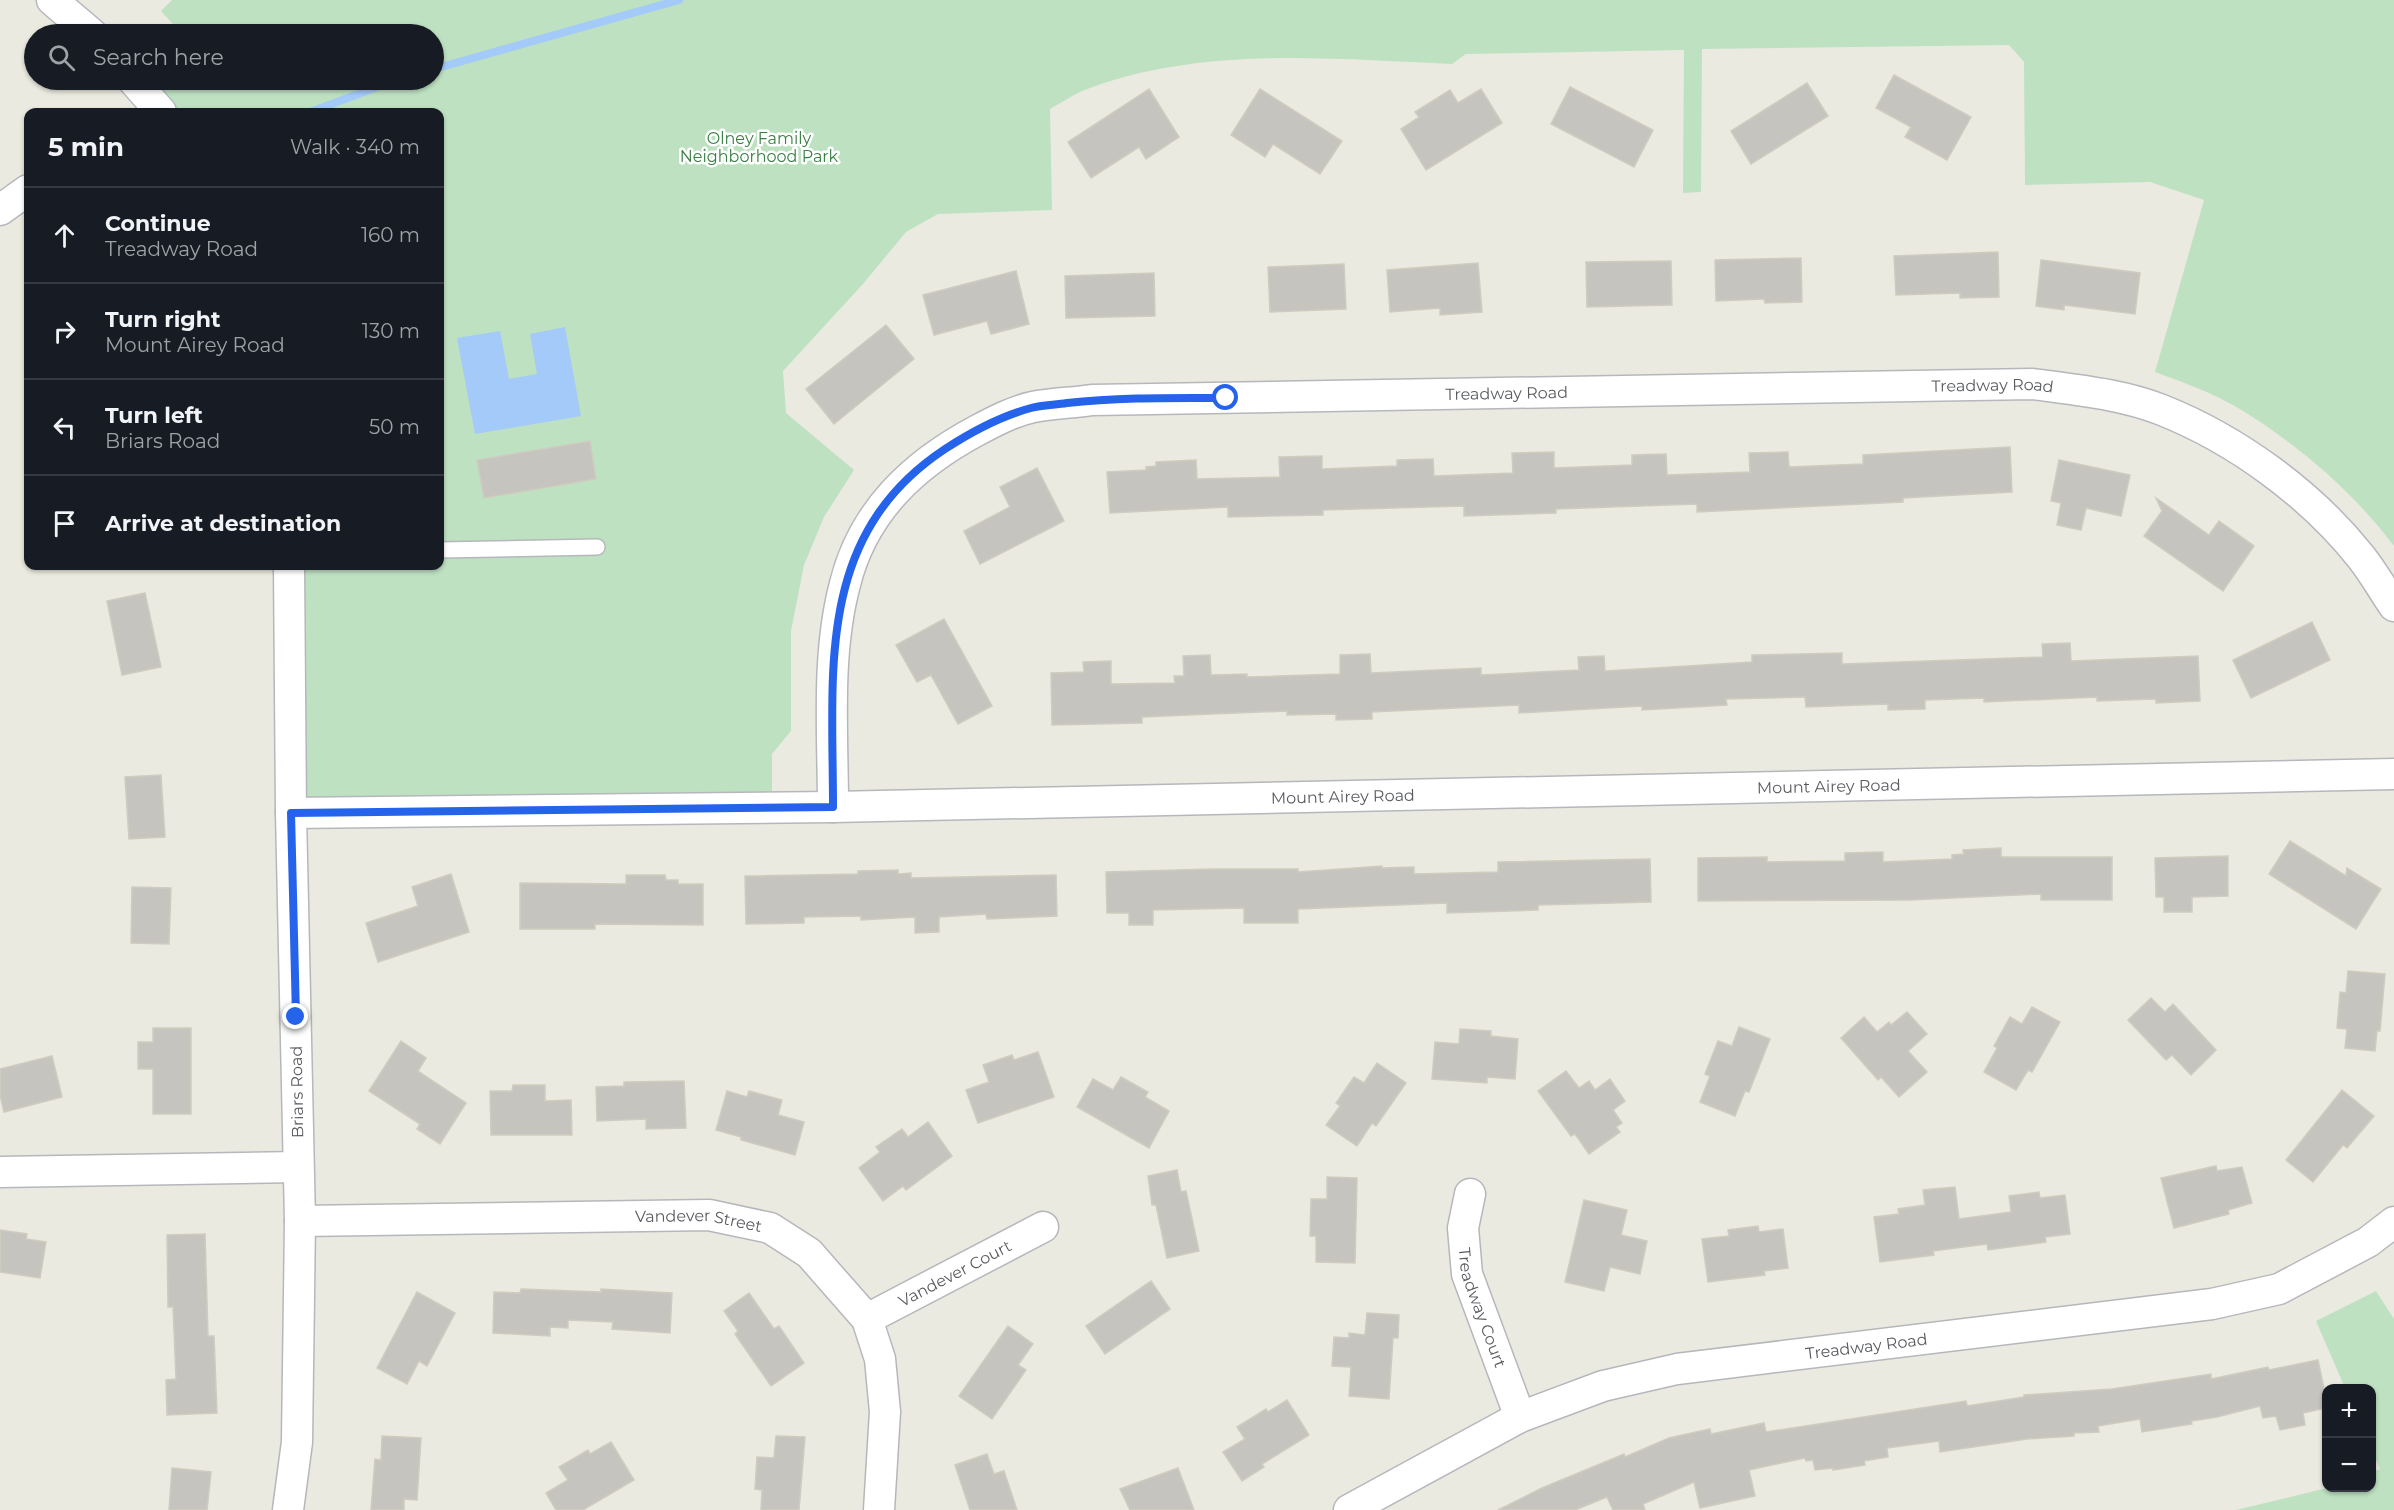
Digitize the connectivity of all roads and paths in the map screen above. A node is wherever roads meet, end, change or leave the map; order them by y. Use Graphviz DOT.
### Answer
graph roads {
  1 [pos="52,0"];
  2 [pos="80,24"];
  3 [pos="24,193"];
  4 [pos="0,210"];
  5 [pos="597,547"];
  6 [pos="444,550"];
  7 [pos="289,570"];
  8 [pos="2394,606"];
  9 [pos="2394,774"];
  10 [pos="833,807"];
  11 [pos="291,813"];
  12 [pos="298,1167"];
  13 [pos="0,1172"];
  14 [pos="1470,1194"];
  15 [pos="300,1221"];
  16 [pos="2394,1222"];
  17 [pos="1043,1227"];
  18 [pos="867,1318"];
  19 [pos="1520,1417"];
  20 [pos="288,1510"];
  21 [pos="879,1510"];
  22 [pos="1349,1510"];
  1 -- 2 [label="street"];
  3 -- 4 [label="street"];
  5 -- 6 [label="lane"];
  7 -- 11 [label="street, Briars Road"];
  8 -- 10 [label="street, Treadway Road"];
  9 -- 10 [label="street, Mount Airey Road"];
  10 -- 11 [label="street, Mount Airey Road"];
  11 -- 12 [label="street, Briars Road"];
  12 -- 13 [label="street"];
  12 -- 15 [label="street, Briars Road"];
  14 -- 19 [label="street, Treadway Court"];
  15 -- 18 [label="street, Vandever Street"];
  15 -- 20 [label="street, Briars Road"];
  16 -- 19 [label="street, Treadway Road"];
  17 -- 18 [label="street, Vandever Court"];
  18 -- 21 [label="street, Vandever Street"];
  19 -- 22 [label="street, Treadway Road"];
}
